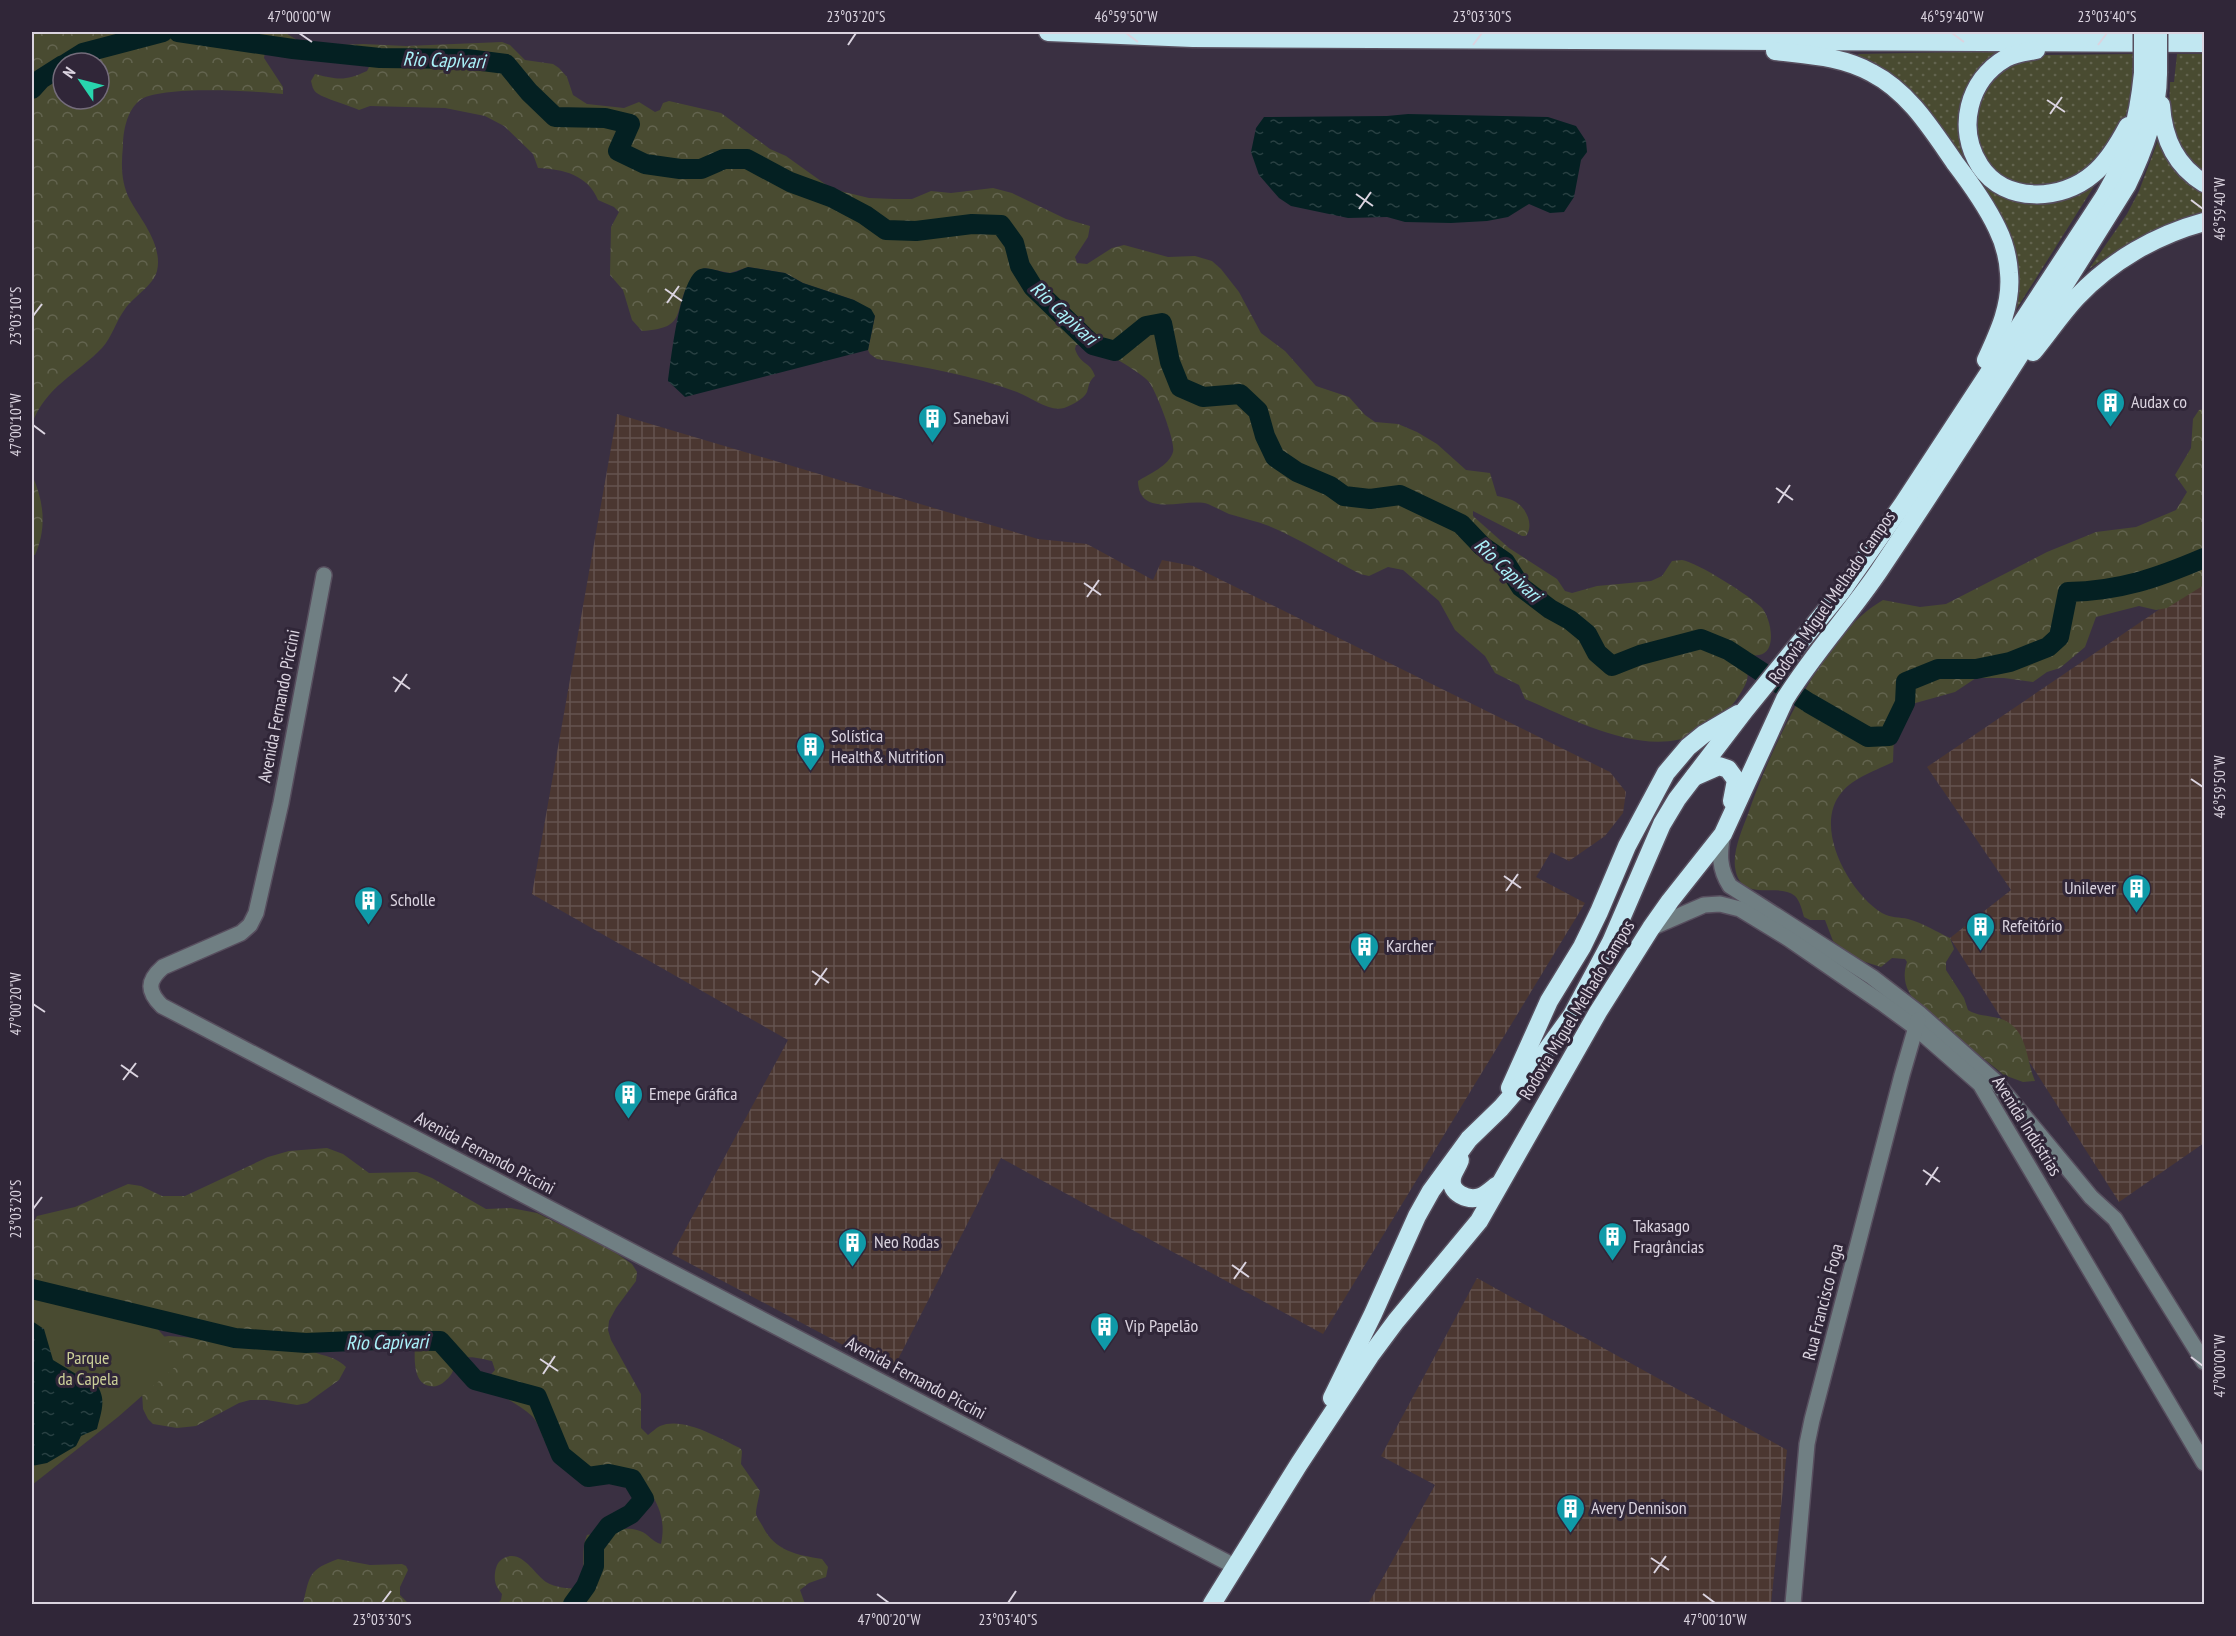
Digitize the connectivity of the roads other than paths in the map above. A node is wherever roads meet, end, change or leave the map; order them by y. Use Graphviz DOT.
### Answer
graph roads {
  1 [pos="1048,32"];
  2 [pos="2143,32"];
  3 [pos="2158,32"];
  4 [pos="1683,41"];
  5 [pos="2103,42"];
  6 [pos="2205,43"];
  7 [pos="2153,79"];
  8 [pos="2140,103"];
  9 [pos="2205,183"];
  10 [pos="2205,222"];
  11 [pos="1957,437"];
  12 [pos="324,575"];
  13 [pos="1749,705"];
  14 [pos="1693,778"];
  15 [pos="1723,834"];
  16 [pos="1651,928"];
  17 [pos="1918,1021"];
  18 [pos="1501,1108"];
  19 [pos="1469,1139"];
  20 [pos="1500,1183"];
  21 [pos="2205,1362"];
  22 [pos="2205,1463"];
  23 [pos="1299,1464"];
  24 [pos="1236,1568"];
  25 [pos="1223,1586"];
  26 [pos="1204,1605"];
  27 [pos="1212,1605"];
  28 [pos="1793,1605"];
  1 -- 4 [label="highway"];
  2 -- 7 [label="highway, bridge"];
  3 -- 7 [label="highway, bridge"];
  4 -- 5 [label="highway"];
  4 -- 11 [label="highway"];
  5 -- 6 [label="highway"];
  5 -- 8 [label="highway"];
  7 -- 8 [label="highway, Rodovia Miguel Melhado Campos"];
  7 -- 9 [label="highway"];
  7 -- 11 [label="highway, Rodovia Miguel Melhado Campos"];
  8 -- 11 [label="highway, Rodovia Miguel Melhado Campos"];
  10 -- 11 [label="highway"];
  11 -- 13 [label="highway, Rodovia Miguel Melhado Campos"];
  11 -- 15 [label="highway, Rodovia Miguel Melhado Campos"];
  12 -- 24 [label="street, Avenida Fernando Piccini"];
  13 -- 14 [label="highway, Rodovia Miguel Melhado Campos"];
  13 -- 18 [label="highway"];
  14 -- 15 [label="highway"];
  14 -- 18 [label="highway, Rodovia Miguel Melhado Campos"];
  15 -- 16 [label="highway, Rodovia Miguel Melhado Campos"];
  15 -- 17 [label="street, Avenida Indústrias"];
  16 -- 17 [label="street, Avenida Indústrias"];
  16 -- 20 [label="highway, Rodovia Miguel Melhado Campos"];
  17 -- 21 [label="street, Avenida Indústrias"];
  17 -- 22 [label="street, Avenida Indústrias"];
  17 -- 28 [label="street, Rua Francisco Foga"];
  18 -- 19 [label="highway, Rodovia Miguel Melhado Campos"];
  19 -- 20 [label="highway"];
  19 -- 23 [label="highway, Rodovia Miguel Melhado Campos"];
  20 -- 23 [label="highway, Rodovia Miguel Melhado Campos"];
  23 -- 24 [label="highway, Rodovia Miguel Melhado Campos"];
  24 -- 25 [label="highway, Rodovia Miguel Melhado Campos"];
  25 -- 26 [label="highway"];
  25 -- 27 [label="highway, Rodovia Miguel Melhado Campos"];
}
